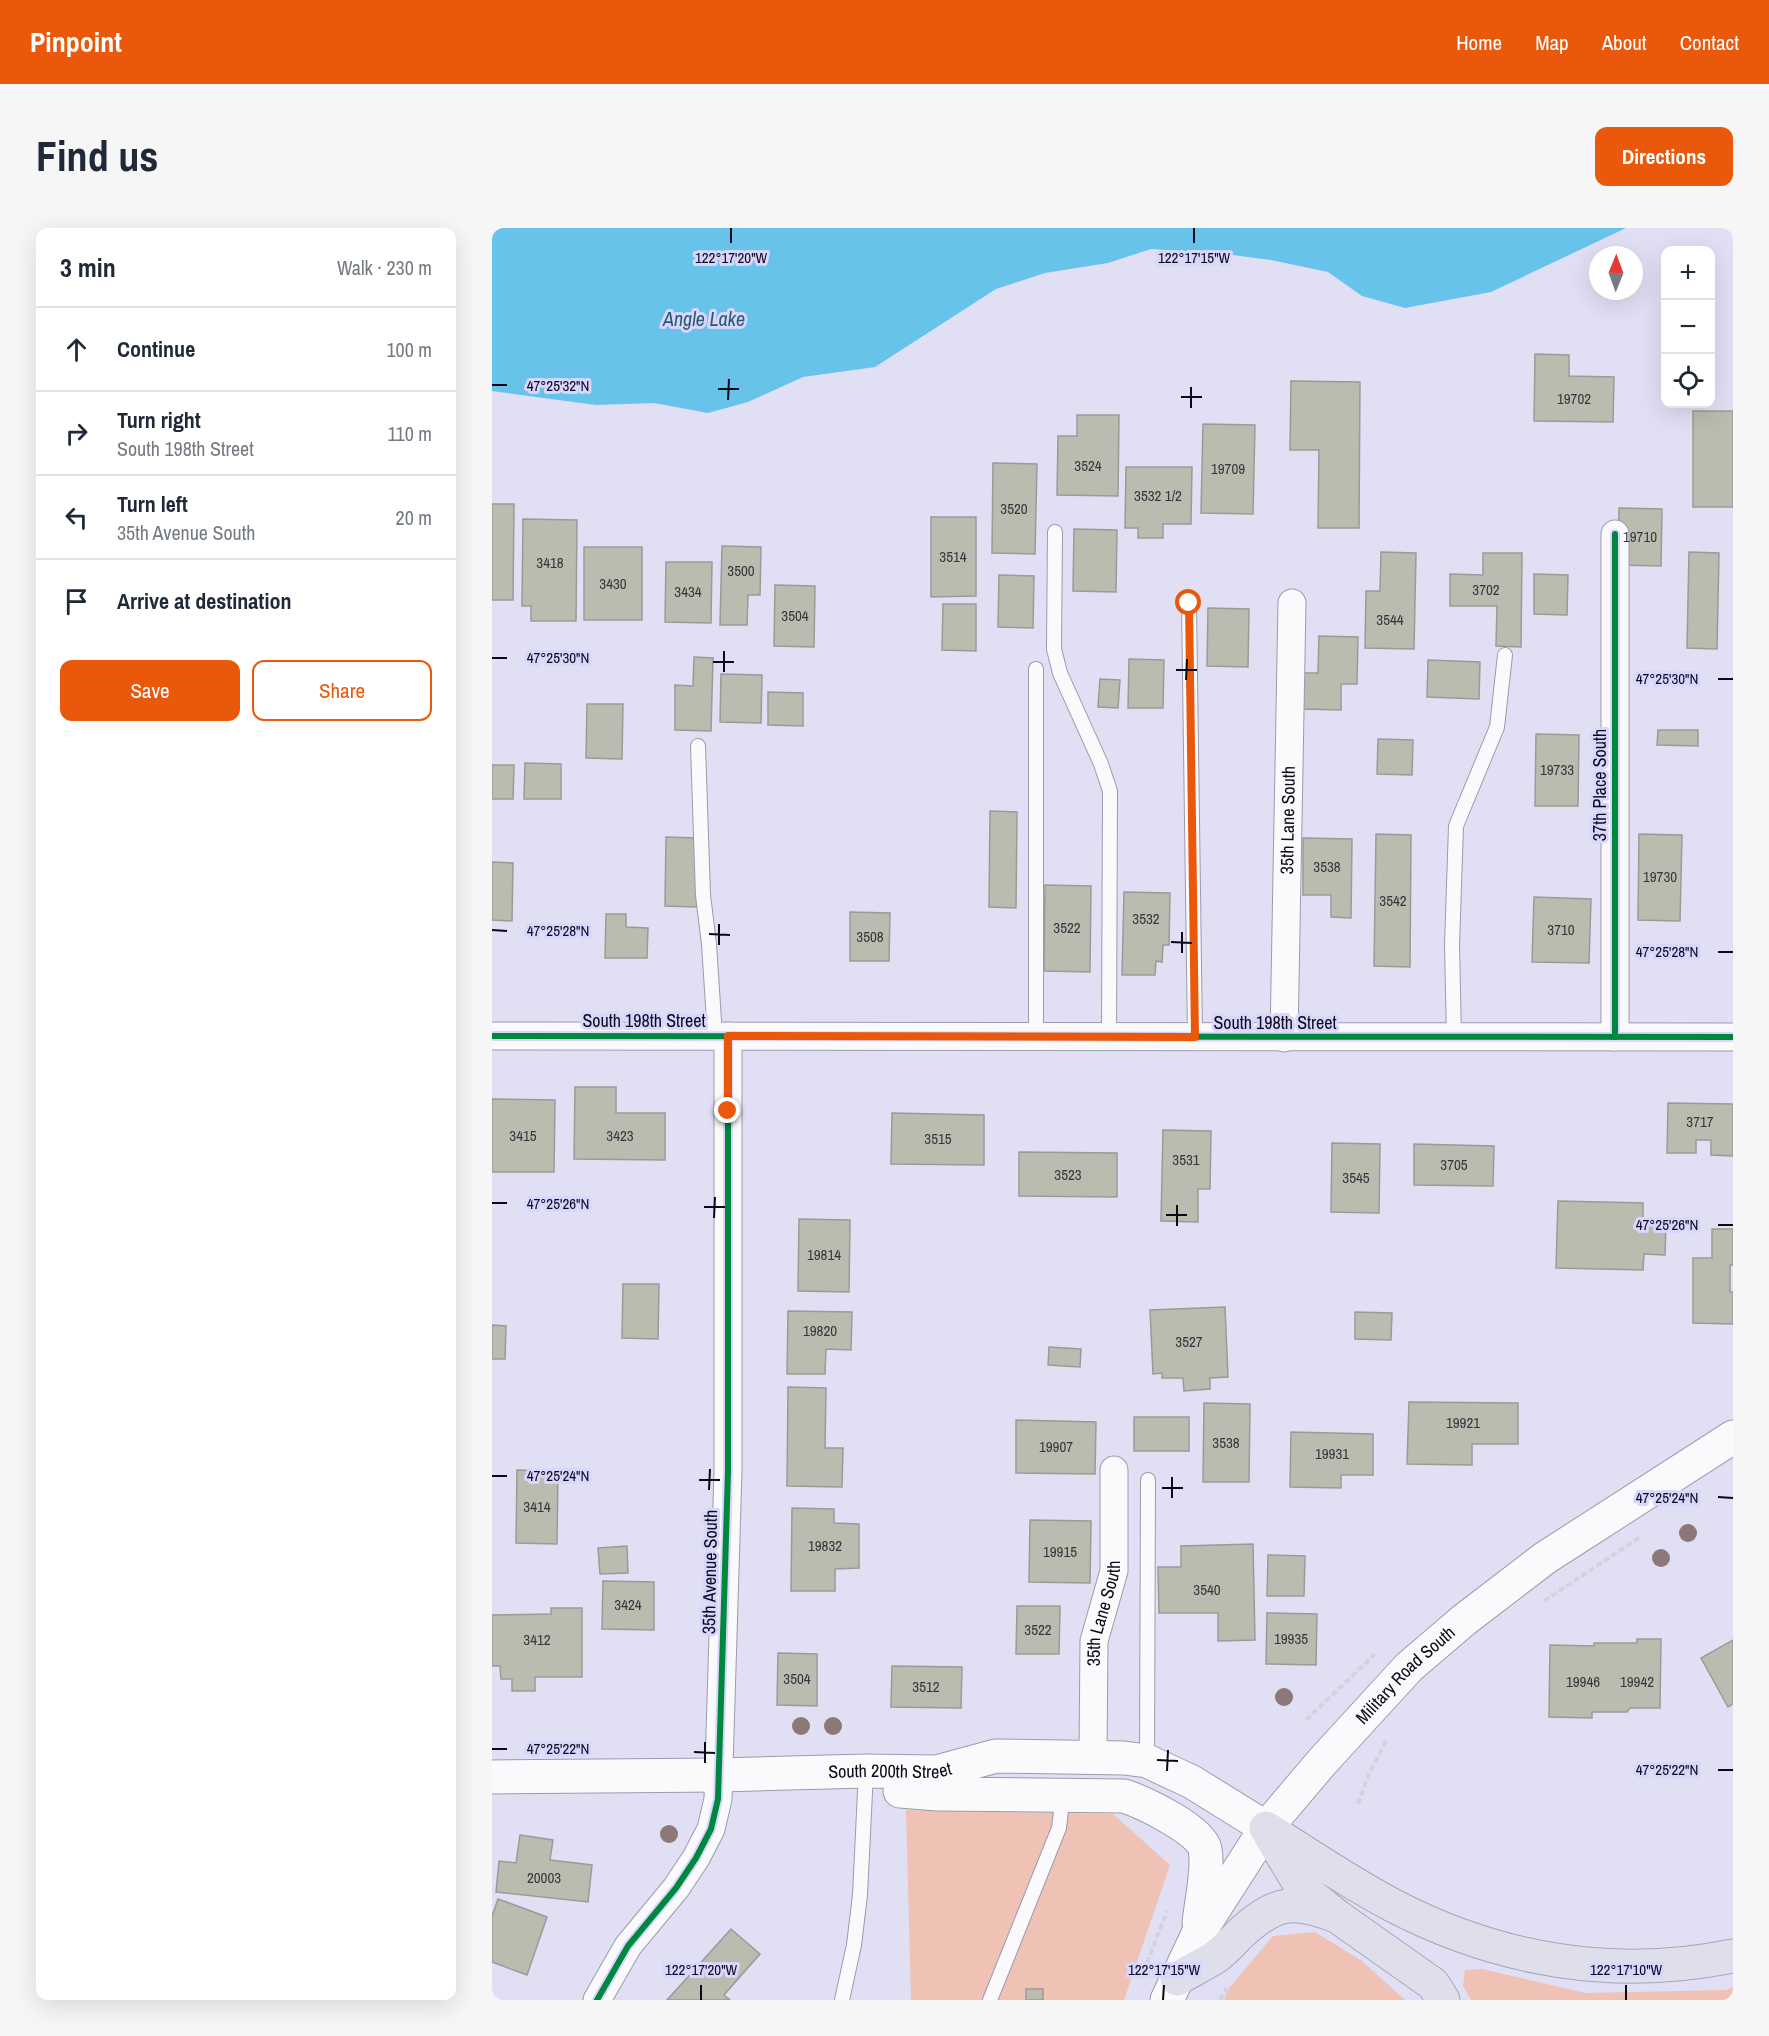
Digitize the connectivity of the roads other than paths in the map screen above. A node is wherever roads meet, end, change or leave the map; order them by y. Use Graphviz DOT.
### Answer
graph roads {
  1 [pos="1055,532"];
  2 [pos="1615,534"];
  3 [pos="1189,603"];
  4 [pos="1292,603"];
  5 [pos="1505,655"];
  6 [pos="1036,669"];
  7 [pos="698,746"];
  8 [pos="492,1036"];
  9 [pos="722,1036"];
  10 [pos="1036,1036"];
  11 [pos="1109,1037"];
  12 [pos="1195,1037"];
  13 [pos="1615,1037"];
  14 [pos="1733,1037"];
  15 [pos="1284,1038"];
  16 [pos="1454,1038"];
  17 [pos="1733,1437"];
  18 [pos="1113,1470"];
  19 [pos="1148,1480"];
  20 [pos="1093,1756"];
  21 [pos="1147,1761"];
  22 [pos="866,1771"];
  23 [pos="720,1775"];
  24 [pos="492,1777"];
  25 [pos="1063,1794"];
  26 [pos="1266,1828"];
  27 [pos="1338,1917"];
  28 [pos="1198,1934"];
  29 [pos="1733,1956"];
  30 [pos="1172,1989"];
  31 [pos="597,2000"];
  32 [pos="842,2000"];
  33 [pos="990,2000"];
  34 [pos="1443,2000"];
  1 -- 11 [label="lane"];
  2 -- 13 [label="street, 37th Place South"];
  3 -- 12 [label="lane"];
  4 -- 15 [label="street, 35th Lane South"];
  5 -- 16 [label="lane"];
  6 -- 10 [label="lane"];
  7 -- 9 [label="lane"];
  8 -- 9 [label="street, South 198th Street"];
  9 -- 10 [label="street, South 198th Street"];
  9 -- 23 [label="street, 35th Avenue South"];
  10 -- 11 [label="street, South 198th Street"];
  11 -- 12 [label="street, South 198th Street"];
  12 -- 15 [label="street, South 198th Street"];
  13 -- 14 [label="street, South 198th Street"];
  13 -- 16 [label="street, South 198th Street"];
  15 -- 16 [label="street, South 198th Street"];
  17 -- 26 [label="main road, Military Road South"];
  18 -- 20 [label="street, 35th Lane South"];
  19 -- 21 [label="lane"];
  20 -- 21 [label="main road, South 200th Street"];
  20 -- 22 [label="main road, South 200th Street"];
  21 -- 26 [label="main road, South 200th Street"];
  22 -- 23 [label="main road, South 200th Street"];
  22 -- 25 [label="main road"];
  22 -- 32 [label="lane"];
  23 -- 24 [label="main road, South 200th Street"];
  23 -- 31 [label="street, 35th Avenue South"];
  25 -- 28 [label="main road"];
  25 -- 33 [label="lane"];
  26 -- 27 [label="highway"];
  26 -- 28 [label="main road, Military Road South"];
  26 -- 29 [label="highway"];
  27 -- 30 [label="highway"];
  27 -- 34 [label="highway"];
  28 -- 30 [label="main road, Military Road South"];
}
